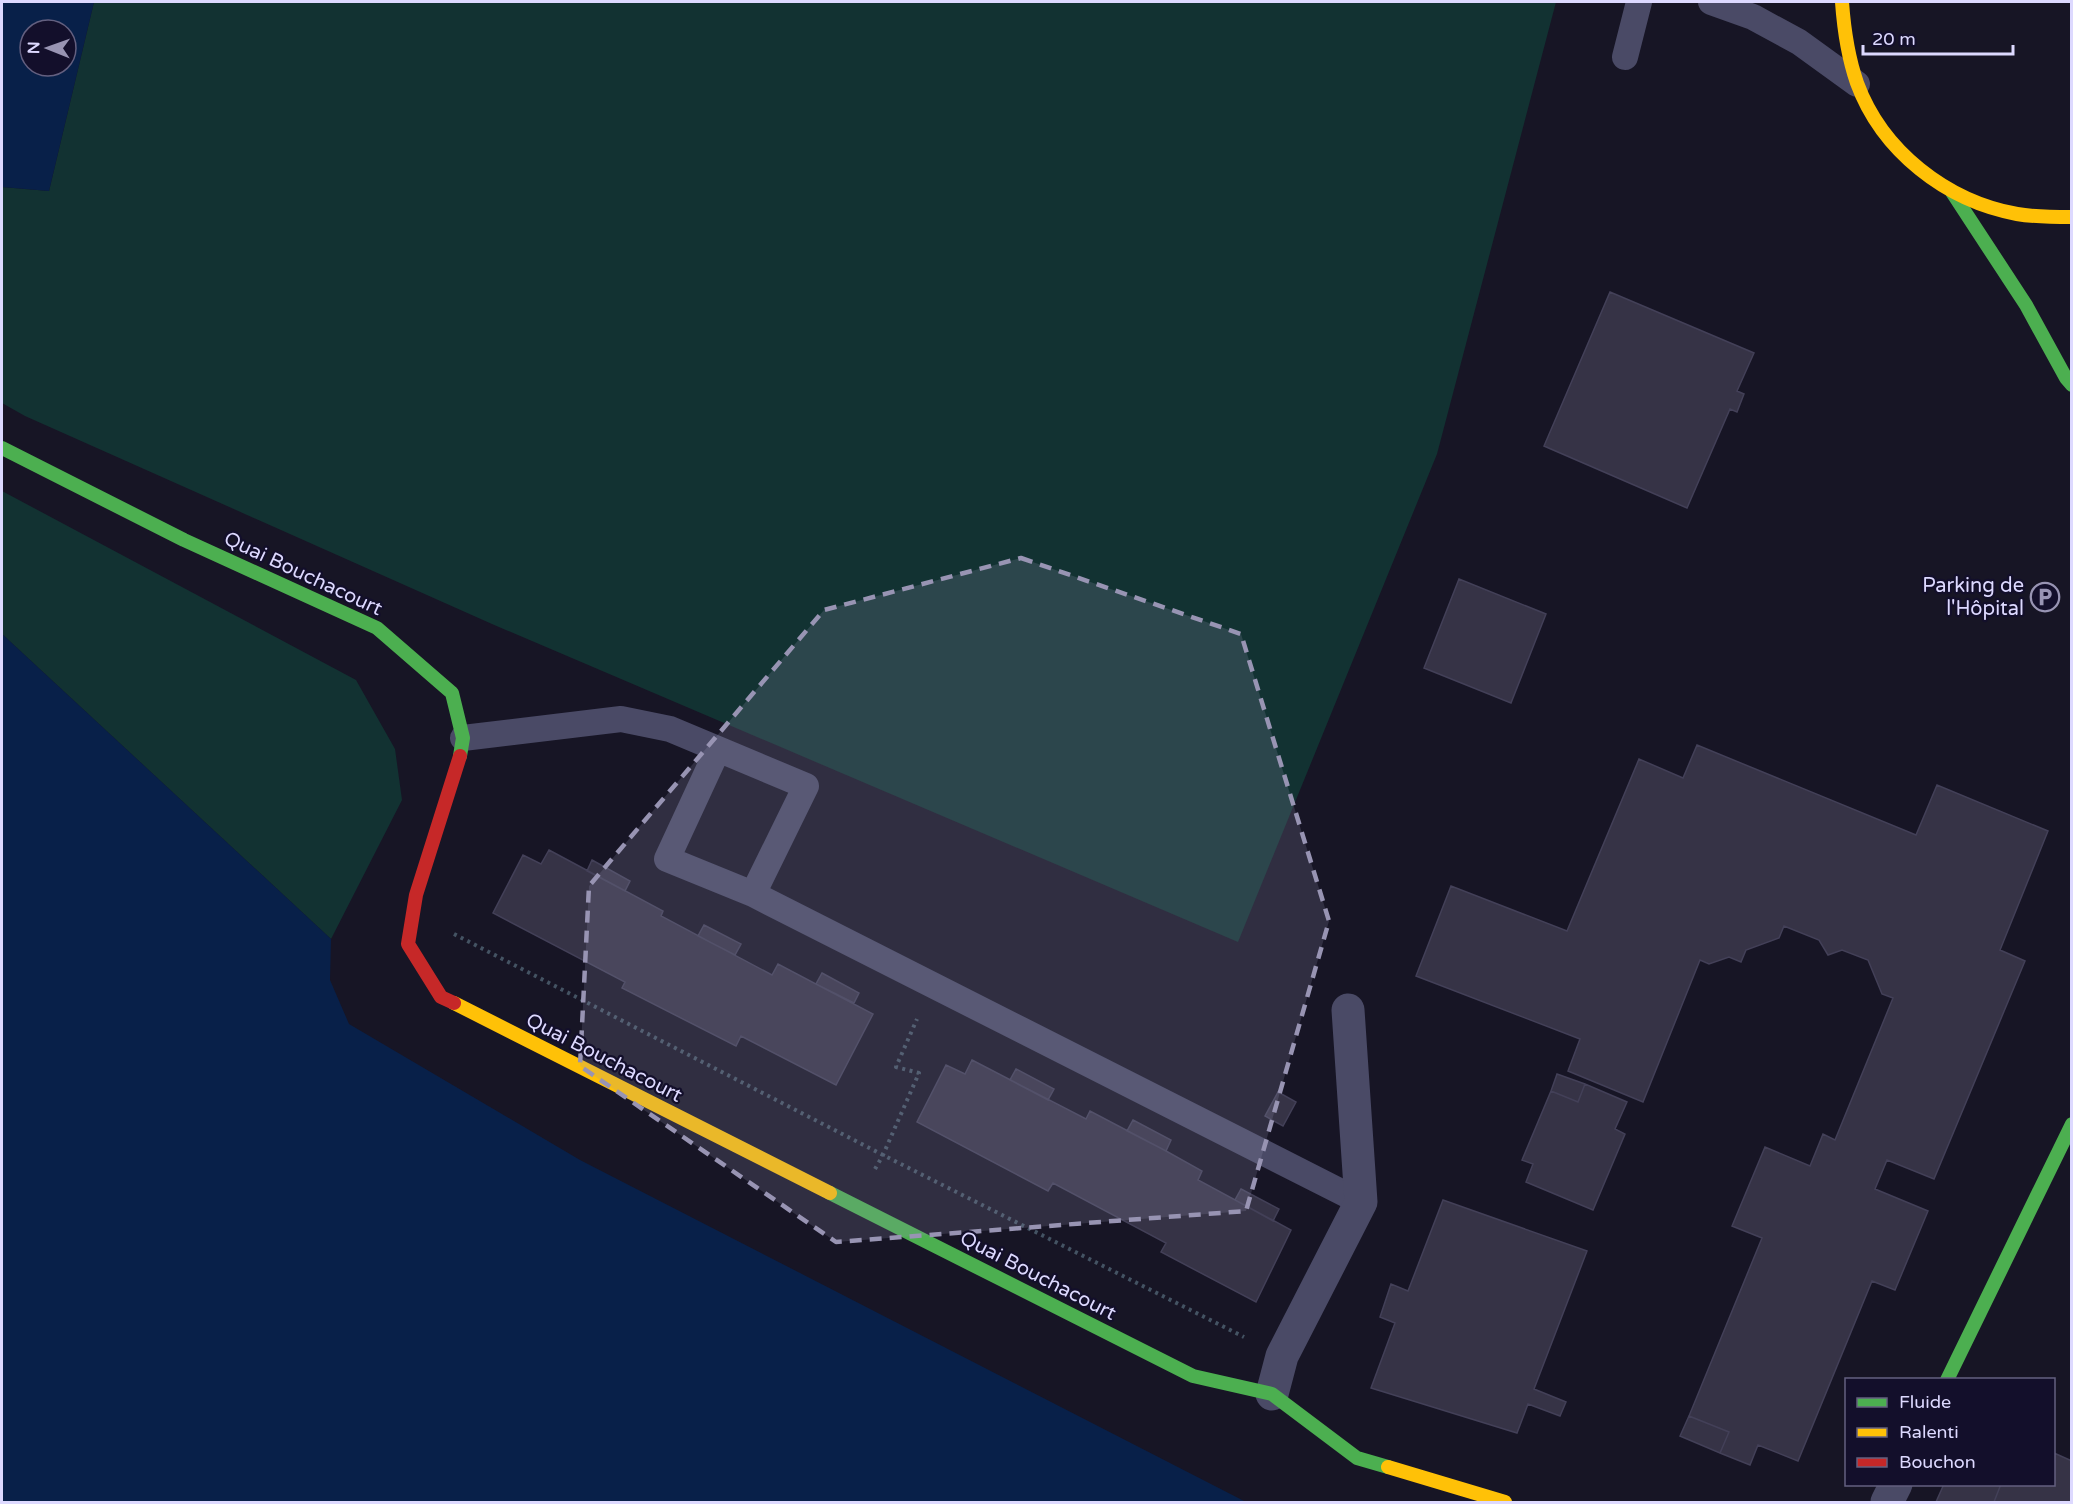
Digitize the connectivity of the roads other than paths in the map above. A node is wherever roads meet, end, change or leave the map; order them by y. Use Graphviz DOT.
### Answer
graph roads {
  1 [pos="1639,2"];
  2 [pos="1711,2"];
  3 [pos="1842,2"];
  4 [pos="1625,57"];
  5 [pos="1857,84"];
  6 [pos="1952,192"];
  7 [pos="2072,217"];
  8 [pos="2072,385"];
  9 [pos="2,448"];
  10 [pos="463,738"];
  11 [pos="718,749"];
  12 [pos="753,894"];
  13 [pos="1348,1010"];
  14 [pos="2072,1124"];
  15 [pos="1361,1202"];
  16 [pos="1948,1378"];
  17 [pos="1272,1394"];
  18 [pos="1896,1486"];
  19 [pos="1505,1503"];
  20 [pos="1887,1503"];
  1 -- 4 [label="lane"];
  2 -- 5 [label="lane"];
  3 -- 5 [label="street"];
  5 -- 6 [label="street"];
  6 -- 7 [label="street"];
  6 -- 8 [label="street"];
  9 -- 10 [label="street, Quai Bouchacourt"];
  10 -- 11 [label="lane"];
  10 -- 17 [label="street, Quai Bouchacourt"];
  11 -- 12 [label="lane"];
  11 -- 12 [label="lane"];
  12 -- 15 [label="lane"];
  13 -- 15 [label="street"];
  14 -- 16 [label="street"];
  15 -- 17 [label="street"];
  17 -- 19 [label="street, Quai Bouchacourt"];
  18 -- 20 [label="street"];
}
